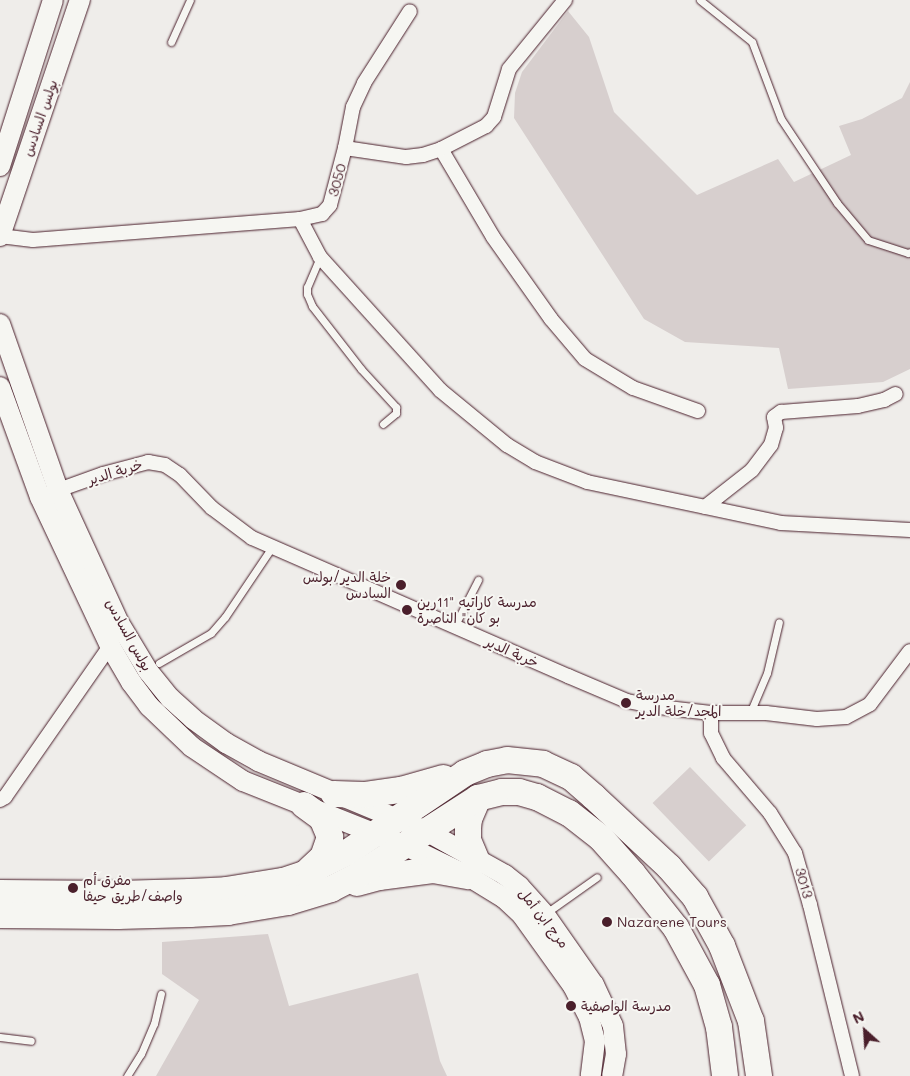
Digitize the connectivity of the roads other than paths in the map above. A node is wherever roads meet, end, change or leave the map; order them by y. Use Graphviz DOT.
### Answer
graph roads {
  1 [pos="52,0"];
  2 [pos="80,0"];
  3 [pos="190,0"];
  4 [pos="565,0"];
  5 [pos="700,0"];
  6 [pos="410,11"];
  7 [pos="171,42"];
  8 [pos="345,148"];
  9 [pos="441,149"];
  10 [pos="0,166"];
  11 [pos="300,219"];
  12 [pos="0,236"];
  13 [pos="910,252"];
  14 [pos="320,257"];
  15 [pos="0,324"];
  16 [pos="0,387"];
  17 [pos="896,394"];
  18 [pos="698,411"];
  19 [pos="383,424"];
  20 [pos="49,494"];
  21 [pos="706,508"];
  22 [pos="910,530"];
  23 [pos="272,547"];
  24 [pos="478,580"];
  25 [pos="779,622"];
  26 [pos="454,627"];
  27 [pos="110,646"];
  28 [pos="910,651"];
  29 [pos="159,663"];
  30 [pos="711,713"];
  31 [pos="750,713"];
  32 [pos="466,773"];
  33 [pos="334,794"];
  34 [pos="478,798"];
  35 [pos="0,800"];
  36 [pos="304,805"];
  37 [pos="399,818"];
  38 [pos="426,831"];
  39 [pos="377,834"];
  40 [pos="404,845"];
  41 [pos="472,867"];
  42 [pos="597,877"];
  43 [pos="302,886"];
  44 [pos="0,893"];
  45 [pos="0,915"];
  46 [pos="544,915"];
  47 [pos="161,994"];
  48 [pos="0,1037"];
  49 [pos="32,1041"];
  50 [pos="127,1076"];
  51 [pos="591,1076"];
  52 [pos="612,1076"];
  53 [pos="726,1076"];
  54 [pos="758,1076"];
  55 [pos="852,1076"];
  1 -- 10 [label="street, بولس السادس"];
  2 -- 12 [label="street, بولس السادس"];
  3 -- 7 [label="lane"];
  4 -- 9 [label="street, 3050"];
  5 -- 13 [label="lane"];
  6 -- 8 [label="street"];
  8 -- 9 [label="street, 3050"];
  8 -- 11 [label="street, 3050"];
  9 -- 18 [label="street"];
  11 -- 12 [label="street, 3050"];
  11 -- 14 [label="street"];
  14 -- 19 [label="lane"];
  14 -- 21 [label="street"];
  15 -- 20 [label="street, بولس السادس"];
  16 -- 20 [label="street, بولس السادس"];
  17 -- 21 [label="street"];
  20 -- 23 [label="street, خربة الدير"];
  20 -- 27 [label="street, بولس السادس"];
  20 -- 33 [label="street, بولس السادس"];
  21 -- 22 [label="street"];
  23 -- 26 [label="street, خربة الدير"];
  23 -- 29 [label="lane"];
  24 -- 26 [label="lane"];
  25 -- 31 [label="lane"];
  26 -- 30 [label="street, خربة الدير"];
  27 -- 35 [label="street"];
  27 -- 36 [label="street, بولس السادس"];
  28 -- 31 [label="street, خربة الدير"];
  30 -- 31 [label="street, خربة الدير"];
  30 -- 55 [label="street, 3013"];
  32 -- 33 [label="highway"];
  32 -- 37 [label="highway"];
  32 -- 54 [label="highway"];
  33 -- 37 [label="street, بولس السادس"];
  34 -- 38 [label="highway"];
  34 -- 41 [label="highway"];
  34 -- 53 [label="highway"];
  36 -- 39 [label="street, بولس السادس"];
  36 -- 43 [label="highway"];
  37 -- 38 [label="street, مرج ابن أمل"];
  37 -- 39 [label="highway"];
  38 -- 40 [label="highway"];
  38 -- 41 [label="street, مرج ابن أمل"];
  39 -- 40 [label="street, مرج ابن أمل"];
  39 -- 43 [label="highway"];
  40 -- 41 [label="street, مرج ابن أمل"];
  40 -- 43 [label="highway"];
  41 -- 43 [label="highway"];
  41 -- 46 [label="street, مرج ابن أمل"];
  41 -- 51 [label="street, مرج ابن أمل"];
  42 -- 46 [label="lane"];
  43 -- 44 [label="highway"];
  43 -- 45 [label="highway"];
  46 -- 52 [label="street, مرج ابن أمل"];
  47 -- 50 [label="lane"];
  48 -- 49 [label="lane"];
}
